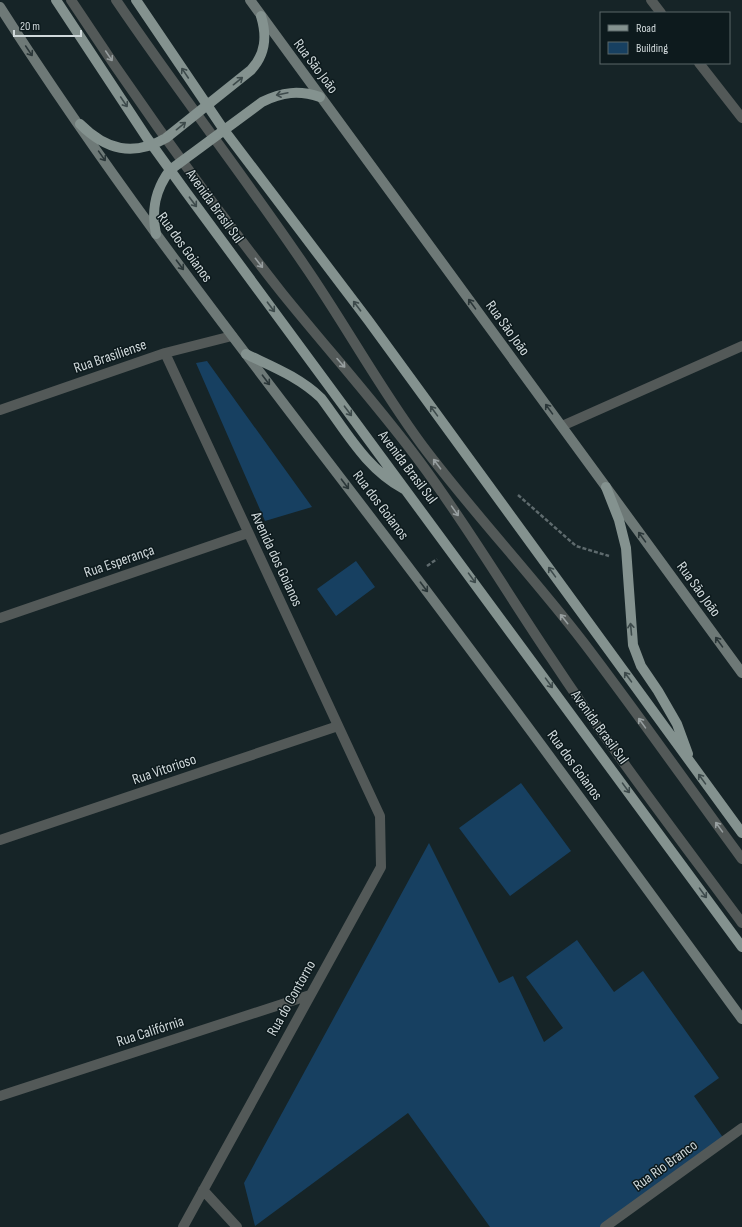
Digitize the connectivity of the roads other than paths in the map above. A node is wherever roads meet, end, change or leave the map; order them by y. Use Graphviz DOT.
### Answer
graph roads {
  1 [pos="56,0"];
  2 [pos="72,0"];
  3 [pos="116,0"];
  4 [pos="136,0"];
  5 [pos="250,0"];
  6 [pos="651,0"];
  7 [pos="0,7"];
  8 [pos="660,12"];
  9 [pos="261,16"];
  10 [pos="700,64"];
  11 [pos="320,97"];
  12 [pos="207,105"];
  13 [pos="196,114"];
  14 [pos="742,118"];
  15 [pos="80,124"];
  16 [pos="224,130"];
  17 [pos="166,138"];
  18 [pos="213,138"];
  19 [pos="153,146"];
  20 [pos="183,161"];
  21 [pos="170,170"];
  22 [pos="156,234"];
  23 [pos="232,336"];
  24 [pos="742,346"];
  25 [pos="165,353"];
  26 [pos="246,354"];
  27 [pos="0,410"];
  28 [pos="562,426"];
  29 [pos="606,487"];
  30 [pos="407,491"];
  31 [pos="248,533"];
  32 [pos="0,618"];
  33 [pos="742,673"];
  34 [pos="338,726"];
  35 [pos="692,765"];
  36 [pos="361,777"];
  37 [pos="742,833"];
  38 [pos="0,840"];
  39 [pos="742,859"];
  40 [pos="742,923"];
  41 [pos="742,947"];
  42 [pos="310,995"];
  43 [pos="742,1018"];
  44 [pos="0,1096"];
  45 [pos="742,1128"];
  46 [pos="203,1190"];
  47 [pos="183,1227"];
  48 [pos="237,1227"];
  49 [pos="605,1227"];
  1 -- 19 [label="main road, Avenida Brasil Sul, one-way"];
  2 -- 17 [label="street, one-way"];
  3 -- 13 [label="street"];
  12 -- 4 [label="main road, one-way"];
  5 -- 9 [label="street, Rua São João"];
  6 -- 8 [label="street"];
  7 -- 15 [label="street, Rua dos Goianos, one-way"];
  9 -- 11 [label="street, Rua São João"];
  12 -- 9 [label="main road, one-way"];
  10 -- 14 [label="street"];
  11 -- 16 [label="main road, one-way"];
  28 -- 11 [label="street, Rua São João, one-way"];
  12 -- 13 [label="main road"];
  12 -- 16 [label="main road"];
  17 -- 13 [label="main road, one-way"];
  13 -- 18 [label="street"];
  15 -- 19 [label="main road"];
  15 -- 22 [label="street, Rua dos Goianos, one-way"];
  16 -- 18 [label="main road"];
  35 -- 16 [label="main road, one-way"];
  17 -- 19 [label="main road"];
  17 -- 20 [label="street"];
  18 -- 20 [label="main road"];
  39 -- 18 [label="street, one-way"];
  19 -- 21 [label="main road, Avenida Brasil Sul"];
  20 -- 21 [label="main road"];
  20 -- 40 [label="street, one-way"];
  21 -- 22 [label="main road"];
  21 -- 30 [label="main road, Avenida Brasil Sul, one-way"];
  22 -- 23 [label="street, Rua dos Goianos, one-way"];
  23 -- 25 [label="street, Rua Brasiliense"];
  23 -- 26 [label="street, Rua dos Goianos"];
  24 -- 28 [label="street"];
  25 -- 27 [label="street, Rua Brasiliense"];
  25 -- 31 [label="street, Avenida dos Goianos"];
  26 -- 30 [label="main road"];
  26 -- 43 [label="street, Rua dos Goianos, one-way"];
  28 -- 29 [label="street, Rua São João"];
  33 -- 29 [label="street, Rua São João, one-way"];
  35 -- 29 [label="main road, one-way"];
  30 -- 41 [label="main road, Avenida Brasil Sul, one-way"];
  31 -- 32 [label="street, Rua Esperança"];
  31 -- 34 [label="street, Avenida dos Goianos"];
  34 -- 36 [label="street, Avenida dos Goianos"];
  34 -- 38 [label="street, Rua Vitorioso"];
  37 -- 35 [label="main road, one-way"];
  36 -- 42 [label="street, Rua do Contorno"];
  42 -- 44 [label="street, Rua Califórnia"];
  42 -- 46 [label="street, Rua do Contorno"];
  45 -- 49 [label="street, Rua Rio Branco"];
  46 -- 47 [label="street, Rua do Contorno"];
  46 -- 48 [label="street"];
}
